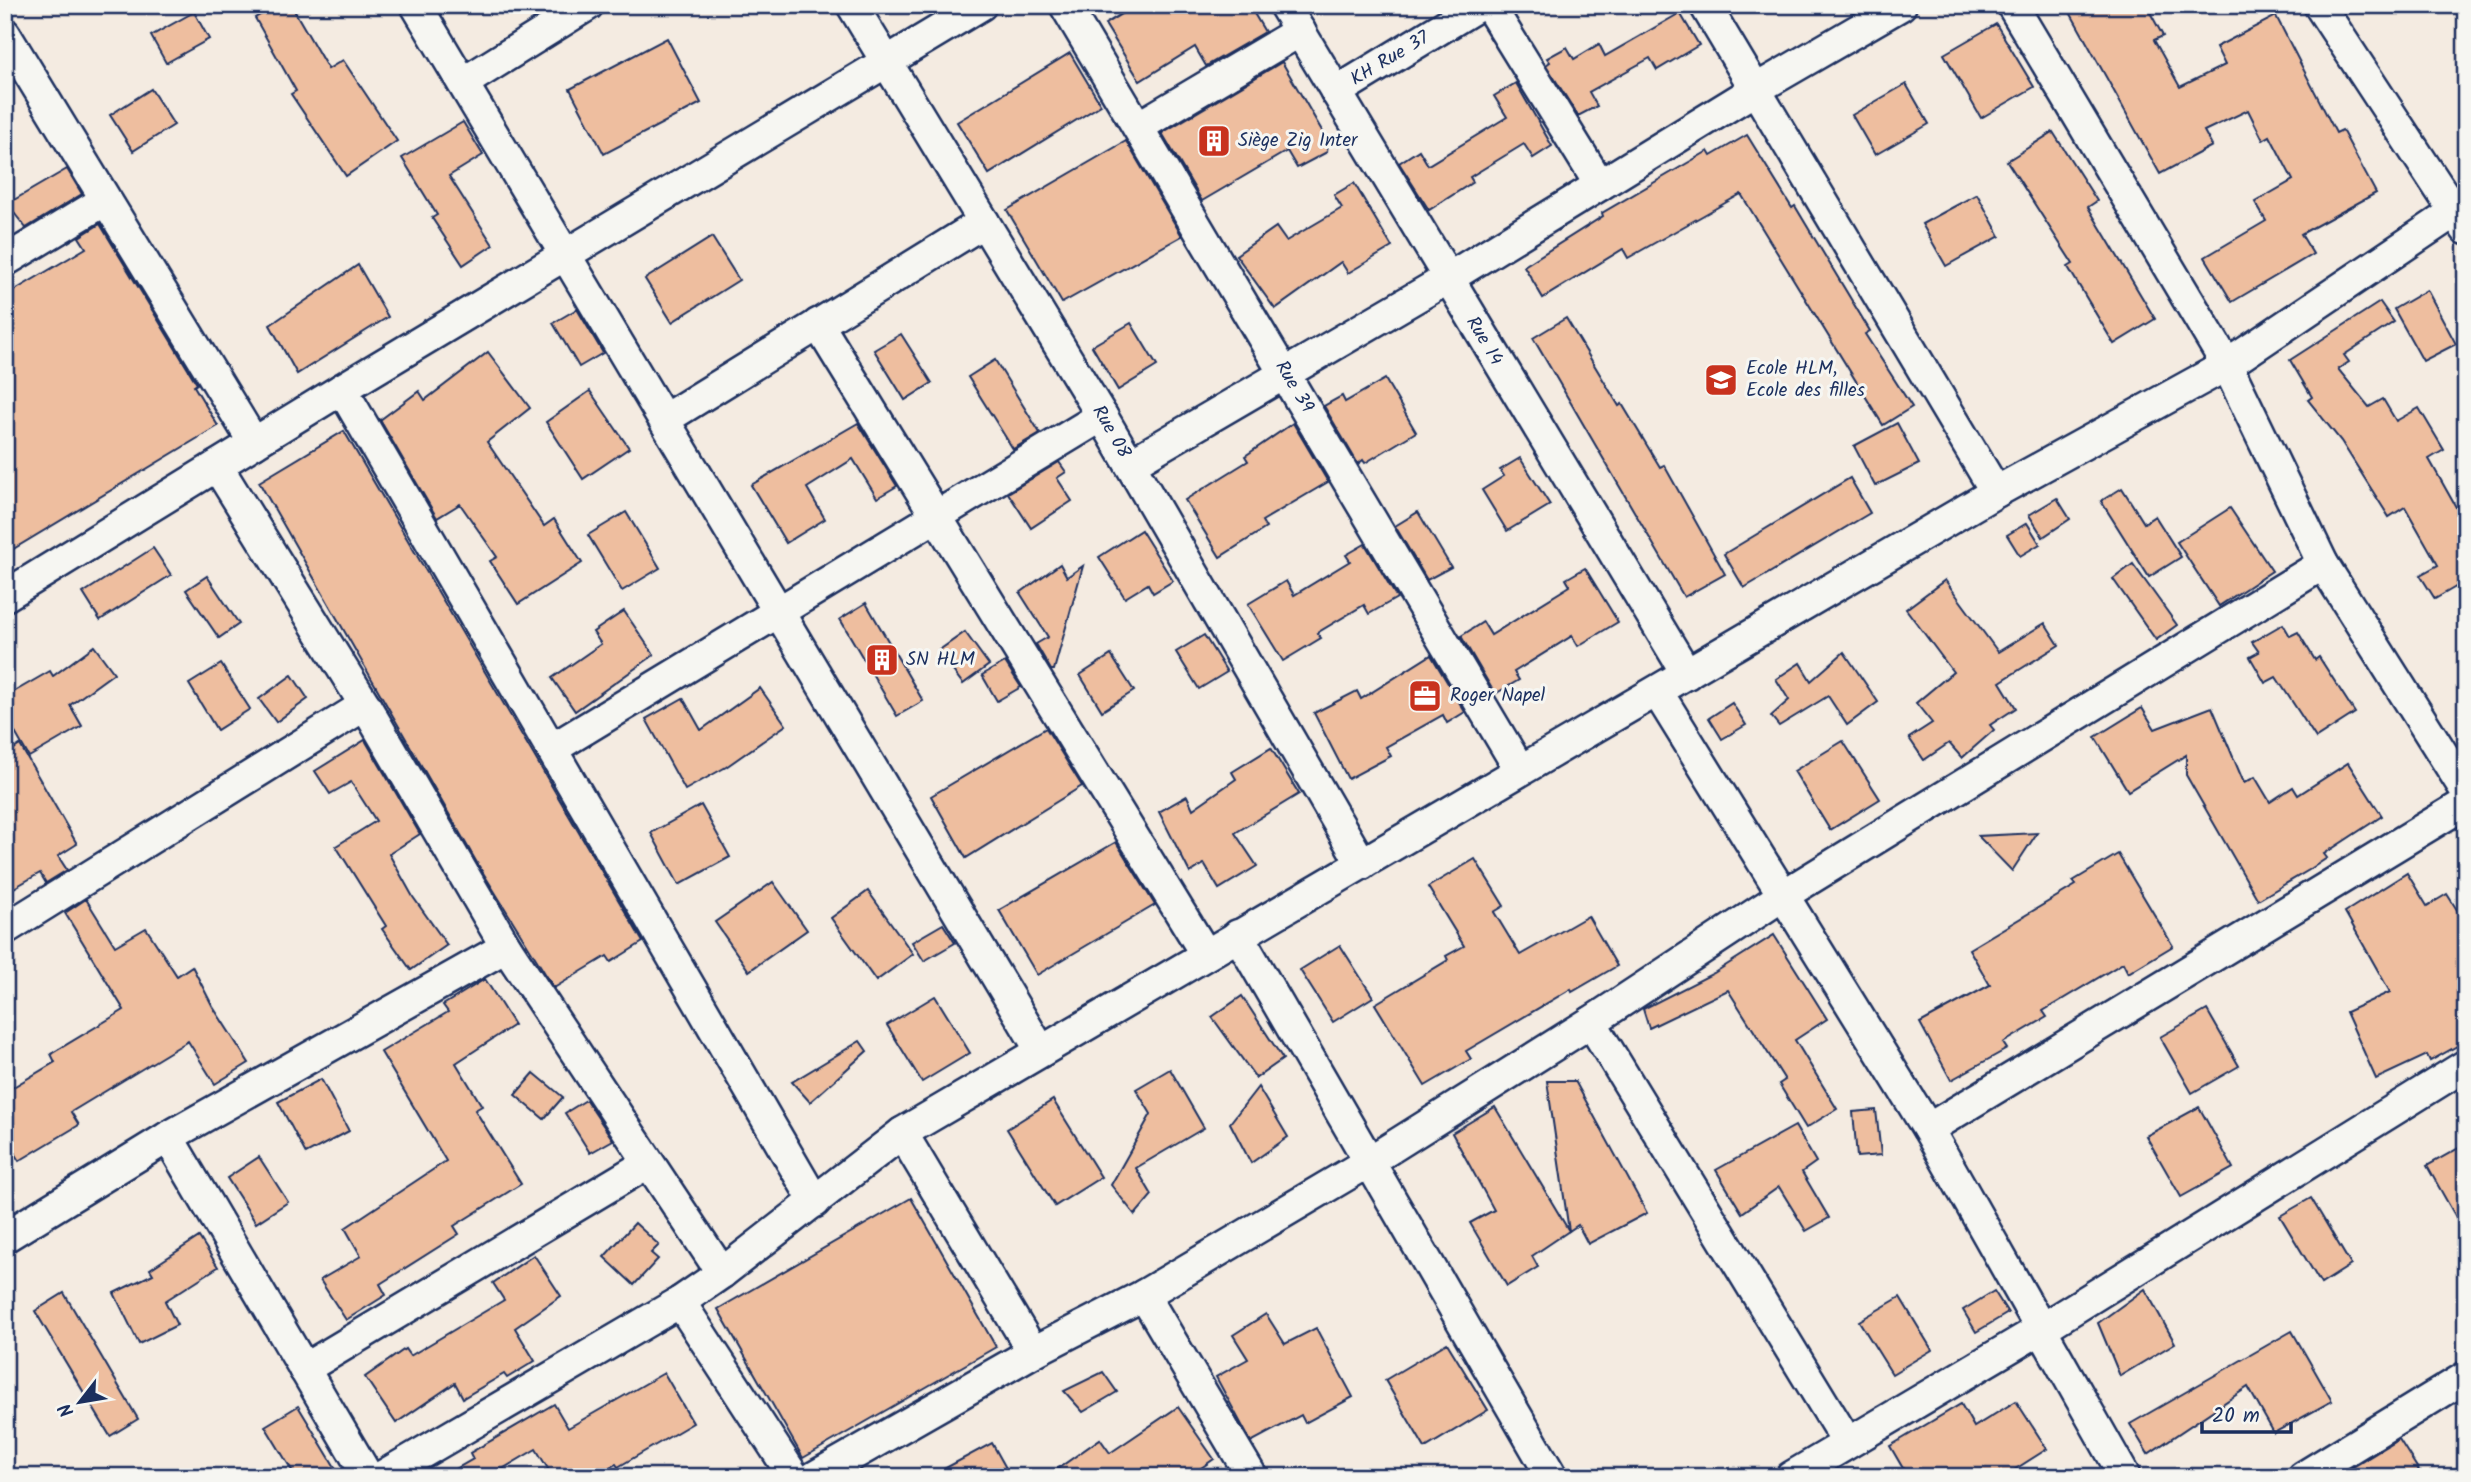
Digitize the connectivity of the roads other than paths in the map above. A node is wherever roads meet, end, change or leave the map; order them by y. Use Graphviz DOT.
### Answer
graph roads {
  1 [pos="416,5"];
  2 [pos="588,5"];
  3 [pos="852,5"];
  4 [pos="981,5"];
  5 [pos="1065,5"];
  6 [pos="1284,5"];
  7 [pos="1479,5"];
  8 [pos="1489,5"];
  9 [pos="1705,5"];
  10 [pos="1901,5"];
  11 [pos="2012,5"];
  12 [pos="2319,5"];
  13 [pos="1300,31"];
  14 [pos="5,34"];
  15 [pos="887,62"];
  16 [pos="463,83"];
  17 [pos="1753,90"];
  18 [pos="1336,92"];
  19 [pos="1138,127"];
  20 [pos="1600,185"];
  21 [pos="104,201"];
  22 [pos="2461,214"];
  23 [pos="984,222"];
  24 [pos="565,256"];
  25 [pos="5,261"];
  26 [pos="1447,279"];
  27 [pos="818,324"];
  28 [pos="2227,365"];
  29 [pos="1286,374"];
  30 [pos="342,389"];
  31 [pos="1102,416"];
  32 [pos="665,419"];
  33 [pos="254,443"];
  34 [pos="1130,464"];
  35 [pos="217,466"];
  36 [pos="1996,492"];
  37 [pos="937,517"];
  38 [pos="2323,564"];
  39 [pos="5,596"];
  40 [pos="778,612"];
  41 [pos="1688,674"];
  42 [pos="1658,693"];
  43 [pos="365,705"];
  44 [pos="552,749"];
  45 [pos="1520,770"];
  46 [pos="2466,791"];
  47 [pos="2466,803"];
  48 [pos="1362,864"];
  49 [pos="1782,896"];
  50 [pos="5,929"];
  51 [pos="1238,935"];
  52 [pos="506,947"];
  53 [pos="1205,953"];
  54 [pos="1591,1022"];
  55 [pos="1041,1051"];
  56 [pos="2466,1065"];
  57 [pos="1928,1129"];
  58 [pos="902,1133"];
  59 [pos="168,1137"];
  60 [pos="648,1163"];
  61 [pos="1367,1163"];
  62 [pos="815,1202"];
  63 [pos="5,1237"];
  64 [pos="722,1273"];
  65 [pos="1144,1295"];
  66 [pos="680,1301"];
  67 [pos="2041,1329"];
  68 [pos="1033,1352"];
  69 [pos="304,1369"];
  70 [pos="2466,1377"];
  71 [pos="1847,1442"];
  72 [pos="833,1472"];
  73 [pos="368,1477"];
  74 [pos="381,1477"];
  75 [pos="794,1477"];
  76 [pos="1252,1477"];
  77 [pos="1552,1477"];
  78 [pos="1791,1477"];
  79 [pos="2125,1477"];
  80 [pos="2303,1477"];
  1 -- 16 [label="street"];
  2 -- 16 [label="street"];
  3 -- 15 [label="street, Rue 08"];
  4 -- 15 [label="street"];
  5 -- 19 [label="street, Rue 39"];
  6 -- 13 [label="street, Rue 14"];
  7 -- 18 [label="street, KH Rue 37"];
  8 -- 20 [label="street"];
  9 -- 17 [label="street"];
  10 -- 17 [label="street"];
  11 -- 28 [label="street"];
  12 -- 22 [label="street"];
  13 -- 18 [label="street, Rue 14"];
  13 -- 19 [label="street"];
  14 -- 21 [label="street"];
  15 -- 23 [label="street, Rue 08"];
  15 -- 24 [label="street"];
  16 -- 24 [label="street"];
  17 -- 20 [label="street"];
  17 -- 36 [label="street"];
  18 -- 26 [label="street, Rue 14"];
  19 -- 29 [label="street, Rue 39"];
  20 -- 26 [label="street"];
  21 -- 25 [label="street"];
  21 -- 33 [label="street"];
  22 -- 28 [label="street"];
  23 -- 27 [label="street"];
  23 -- 31 [label="street, Rue 08"];
  24 -- 30 [label="street"];
  24 -- 32 [label="street"];
  26 -- 29 [label="street"];
  26 -- 41 [label="street, Rue 14"];
  27 -- 32 [label="street"];
  27 -- 37 [label="street"];
  28 -- 36 [label="street"];
  28 -- 38 [label="street"];
  29 -- 34 [label="street"];
  29 -- 45 [label="street, Rue 39"];
  30 -- 33 [label="street"];
  30 -- 44 [label="street"];
  31 -- 34 [label="street, Rue 08"];
  31 -- 37 [label="street"];
  32 -- 40 [label="street"];
  33 -- 35 [label="street"];
  34 -- 48 [label="street, Rue 08"];
  35 -- 39 [label="street"];
  35 -- 43 [label="street"];
  36 -- 41 [label="street"];
  37 -- 40 [label="street"];
  37 -- 53 [label="street"];
  38 -- 46 [label="street"];
  38 -- 49 [label="street"];
  40 -- 44 [label="street"];
  40 -- 55 [label="street"];
  41 -- 42 [label="street"];
  42 -- 45 [label="street"];
  42 -- 49 [label="street"];
  43 -- 50 [label="street"];
  43 -- 52 [label="street"];
  44 -- 62 [label="street"];
  45 -- 48 [label="street"];
  47 -- 57 [label="street"];
  48 -- 51 [label="street"];
  49 -- 54 [label="street"];
  49 -- 57 [label="street"];
  51 -- 53 [label="street"];
  51 -- 61 [label="street"];
  52 -- 59 [label="street"];
  52 -- 60 [label="street"];
  53 -- 55 [label="street"];
  54 -- 61 [label="street"];
  54 -- 71 [label="street"];
  55 -- 58 [label="street"];
  56 -- 67 [label="street"];
  57 -- 67 [label="street"];
  58 -- 62 [label="street"];
  58 -- 68 [label="street"];
  59 -- 63 [label="street"];
  59 -- 69 [label="street"];
  60 -- 64 [label="street"];
  60 -- 69 [label="street"];
  61 -- 65 [label="street"];
  61 -- 77 [label="street"];
  62 -- 64 [label="street"];
  64 -- 66 [label="street"];
  65 -- 68 [label="street"];
  65 -- 76 [label="street"];
  66 -- 74 [label="street"];
  66 -- 75 [label="street"];
  67 -- 71 [label="street"];
  67 -- 79 [label="street"];
  68 -- 72 [label="street"];
  69 -- 73 [label="street"];
  70 -- 80 [label="street"];
  71 -- 78 [label="street"];
}
